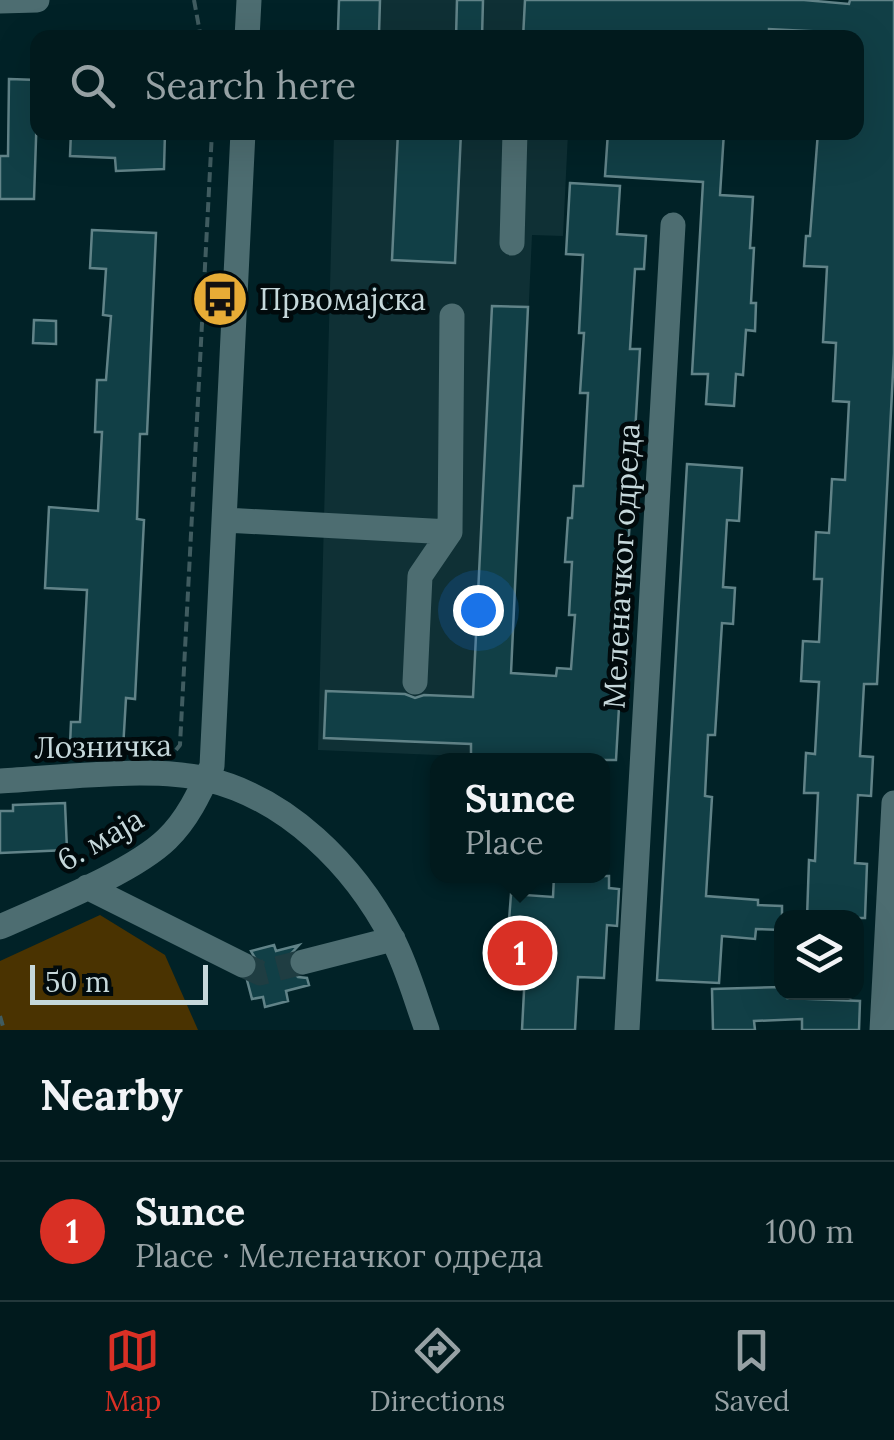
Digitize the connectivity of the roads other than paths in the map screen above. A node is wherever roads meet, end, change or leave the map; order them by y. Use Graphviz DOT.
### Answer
graph roads {
  1 [pos="37,0"];
  2 [pos="249,0"];
  3 [pos="0,1"];
  4 [pos="247,30"];
  5 [pos="242,140"];
  6 [pos="515,140"];
  7 [pos="673,225"];
  8 [pos="512,244"];
  9 [pos="452,316"];
  10 [pos="225,520"];
  11 [pos="450,532"];
  12 [pos="415,682"];
  13 [pos="206,778"];
  14 [pos="0,781"];
  15 [pos="894,804"];
  16 [pos="87,887"];
  17 [pos="0,927"];
  18 [pos="392,939"];
  19 [pos="303,962"];
  20 [pos="243,964"];
  21 [pos="428,1030"];
  22 [pos="627,1030"];
  23 [pos="882,1030"];
  1 -- 3 [label="street"];
  2 -- 4 [label="street"];
  5 -- 10 [label="street"];
  6 -- 8 [label="street"];
  7 -- 22 [label="street, Меленачког одреда"];
  9 -- 11 [label="street"];
  10 -- 11 [label="street"];
  10 -- 13 [label="street"];
  11 -- 12 [label="street"];
  13 -- 14 [label="street, Лозничка"];
  13 -- 16 [label="street, 6. маја"];
  13 -- 18 [label="street"];
  15 -- 23 [label="street"];
  16 -- 17 [label="street, 6. маја"];
  16 -- 20 [label="street"];
  18 -- 19 [label="street"];
  18 -- 21 [label="street"];
}
